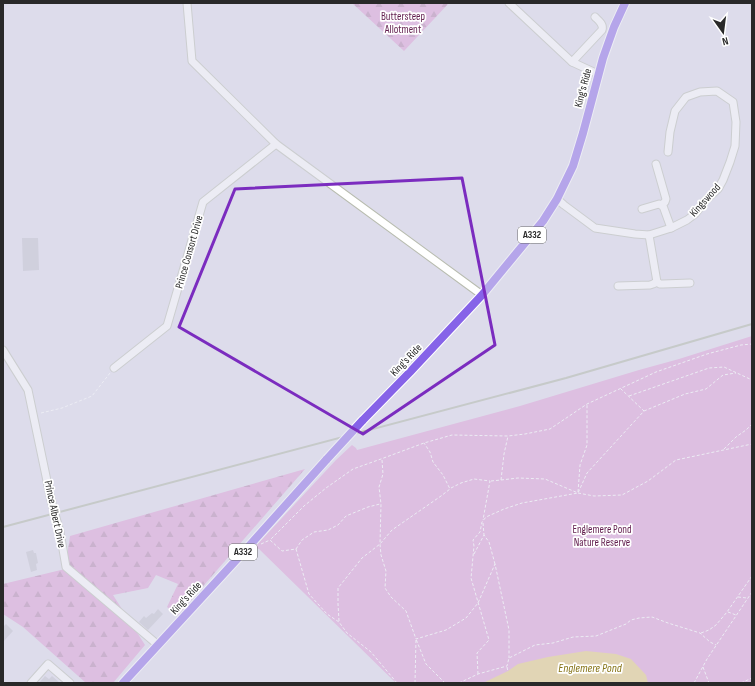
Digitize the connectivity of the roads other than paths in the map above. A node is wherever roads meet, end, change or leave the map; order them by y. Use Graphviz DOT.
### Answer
graph roads {
  1 [pos="187,3"];
  2 [pos="509,3"];
  3 [pos="625,3"];
  4 [pos="595,17"];
  5 [pos="572,62"];
  6 [pos="598,74"];
  7 [pos="276,144"];
  8 [pos="668,152"];
  9 [pos="656,164"];
  10 [pos="557,198"];
  11 [pos="661,205"];
  12 [pos="642,209"];
  13 [pos="671,228"];
  14 [pos="649,235"];
  15 [pos="657,282"];
  16 [pos="690,283"];
  17 [pos="618,286"];
  18 [pos="482,295"];
  19 [pos="3,350"];
  20 [pos="114,368"];
  21 [pos="158,645"];
  22 [pos="31,683"];
  23 [pos="70,683"];
  24 [pos="123,683"];
  1 -- 7 [label="street"];
  2 -- 5 [label="street"];
  3 -- 6 [label="main road, King's Ride / A332"];
  4 -- 5 [label="street"];
  5 -- 6 [label="street"];
  6 -- 10 [label="main road, King's Ride / A332"];
  7 -- 18 [label="street"];
  7 -- 20 [label="street, Prince Consort Drive"];
  8 -- 13 [label="street, Kingswood"];
  9 -- 11 [label="street"];
  10 -- 14 [label="street, Kingswood"];
  10 -- 18 [label="main road, King's Ride / A332"];
  11 -- 12 [label="street"];
  11 -- 13 [label="street"];
  13 -- 14 [label="street, Kingswood"];
  14 -- 15 [label="street"];
  15 -- 16 [label="street"];
  15 -- 17 [label="street"];
  18 -- 21 [label="main road, King's Ride / A332, bridge"];
  19 -- 21 [label="street, Prince Albert Drive, bridge"];
  21 -- 24 [label="main road, King's Ride / A332"];
  22 -- 23 [label="street"];
}
